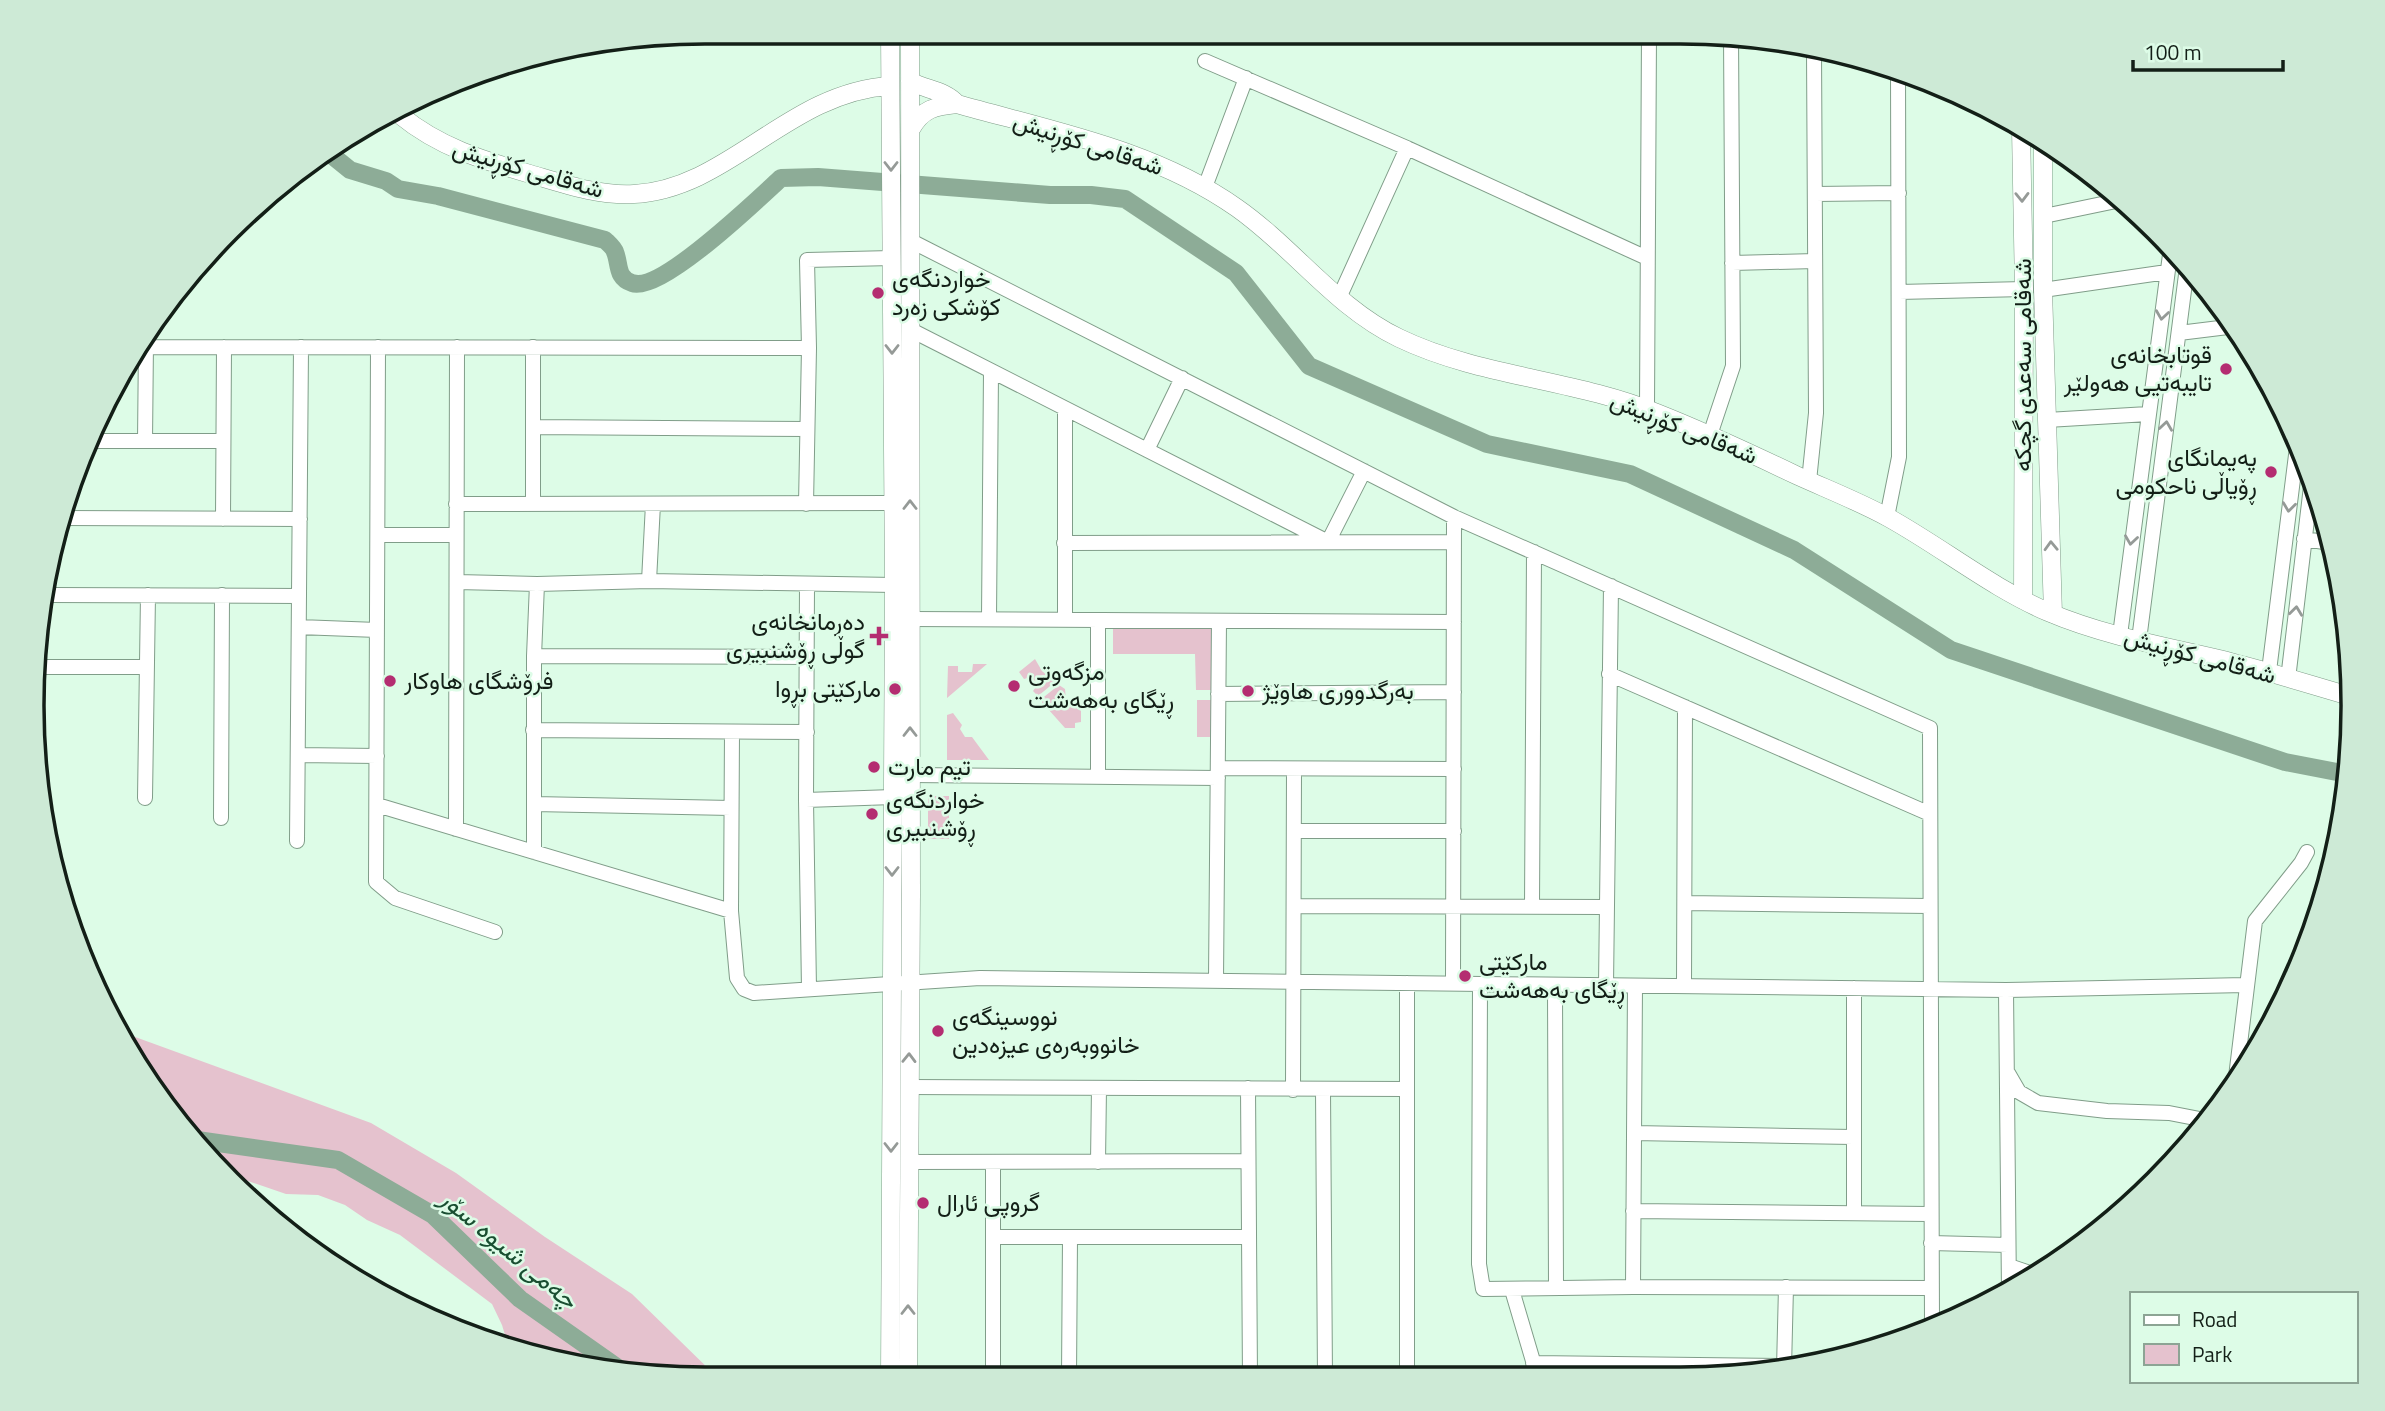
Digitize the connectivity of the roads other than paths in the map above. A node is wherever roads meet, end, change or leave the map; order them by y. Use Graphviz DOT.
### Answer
graph roads {
  1 [pos="890,44"];
  2 [pos="910,44"];
  3 [pos="1649,44"];
  4 [pos="1731,46"];
  5 [pos="1814,57"];
  6 [pos="1205,61"];
  7 [pos="1246,78"];
  8 [pos="910,81"];
  9 [pos="1898,81"];
  10 [pos="891,86"];
  11 [pos="957,104"];
  12 [pos="403,117"];
  13 [pos="911,129"];
  14 [pos="2021,139"];
  15 [pos="1407,148"];
  16 [pos="2043,153"];
  17 [pos="1205,187"];
  18 [pos="1899,193"];
  19 [pos="1815,194"];
  20 [pos="2109,202"];
  21 [pos="2044,216"];
  22 [pos="892,232"];
  23 [pos="911,241"];
  24 [pos="892,258"];
  25 [pos="1647,258"];
  26 [pos="1815,261"];
  27 [pos="2169,261"];
  28 [pos="1732,263"];
  29 [pos="2168,272"];
  30 [pos="2186,280"];
  31 [pos="2024,289"];
  32 [pos="2043,290"];
  33 [pos="1899,292"];
  34 [pos="1339,298"];
  35 [pos="2223,328"];
  36 [pos="909,329"];
  37 [pos="2179,333"];
  38 [pos="151,344"];
  39 [pos="224,347"];
  40 [pos="301,347"];
  41 [pos="378,347"];
  42 [pos="457,347"];
  43 [pos="533,347"];
  44 [pos="809,348"];
  45 [pos="146,353"];
  46 [pos="990,370"];
  47 [pos="1182,378"];
  48 [pos="1065,408"];
  49 [pos="1647,408"];
  50 [pos="2148,414"];
  51 [pos="2047,420"];
  52 [pos="533,427"];
  53 [pos="807,429"];
  54 [pos="1710,435"];
  55 [pos="99,441"];
  56 [pos="145,441"];
  57 [pos="223,441"];
  58 [pos="1147,450"];
  59 [pos="2295,463"];
  60 [pos="1364,471"];
  61 [pos="1809,481"];
  62 [pos="2309,502"];
  63 [pos="806,503"];
  64 [pos="892,503"];
  65 [pos="456,504"];
  66 [pos="533,504"];
  67 [pos="653,504"];
  68 [pos="1454,517"];
  69 [pos="1887,517"];
  70 [pos="71,518"];
  71 [pos="223,519"];
  72 [pos="300,519"];
  73 [pos="378,535"];
  74 [pos="456,535"];
  75 [pos="2304,539"];
  76 [pos="2321,541"];
  77 [pos="1328,542"];
  78 [pos="1454,542"];
  79 [pos="1064,543"];
  80 [pos="1534,552"];
  81 [pos="649,581"];
  82 [pos="457,582"];
  83 [pos="537,584"];
  84 [pos="807,584"];
  85 [pos="894,585"];
  86 [pos="1611,586"];
  87 [pos="53,594"];
  88 [pos="148,595"];
  89 [pos="222,595"];
  90 [pos="299,596"];
  91 [pos="2023,600"];
  92 [pos="2121,612"];
  93 [pos="2053,614"];
  94 [pos="2141,615"];
  95 [pos="910,618"];
  96 [pos="989,619"];
  97 [pos="1065,620"];
  98 [pos="1098,620"];
  99 [pos="1219,621"];
  100 [pos="1454,622"];
  101 [pos="299,627"];
  102 [pos="377,629"];
  103 [pos="2120,635"];
  104 [pos="2139,640"];
  105 [pos="534,656"];
  106 [pos="807,657"];
  107 [pos="45,667"];
  108 [pos="147,667"];
  109 [pos="2269,671"];
  110 [pos="1609,674"];
  111 [pos="2288,679"];
  112 [pos="1454,692"];
  113 [pos="1218,694"];
  114 [pos="2341,694"];
  115 [pos="1685,708"];
  116 [pos="533,730"];
  117 [pos="732,732"];
  118 [pos="807,732"];
  119 [pos="298,755"];
  120 [pos="377,756"];
  121 [pos="1294,768"];
  122 [pos="1454,769"];
  123 [pos="1218,773"];
  124 [pos="911,775"];
  125 [pos="1098,777"];
  126 [pos="893,797"];
  127 [pos="145,798"];
  128 [pos="806,800"];
  129 [pos="534,804"];
  130 [pos="377,805"];
  131 [pos="731,808"];
  132 [pos="1930,814"];
  133 [pos="221,818"];
  134 [pos="456,829"];
  135 [pos="1294,831"];
  136 [pos="1454,831"];
  137 [pos="297,841"];
  138 [pos="534,852"];
  139 [pos="2307,852"];
  140 [pos="1685,903"];
  141 [pos="1294,906"];
  142 [pos="1453,906"];
  143 [pos="1532,906"];
  144 [pos="1930,906"];
  145 [pos="1607,907"];
  146 [pos="730,911"];
  147 [pos="495,932"];
  148 [pos="1216,981"];
  149 [pos="1294,981"];
  150 [pos="891,982"];
  151 [pos="910,982"];
  152 [pos="1406,983"];
  153 [pos="1453,983"];
  154 [pos="1479,984"];
  155 [pos="1555,985"];
  156 [pos="1606,985"];
  157 [pos="2245,985"];
  158 [pos="1635,986"];
  159 [pos="1684,986"];
  160 [pos="1854,988"];
  161 [pos="809,989"];
  162 [pos="1930,989"];
  163 [pos="2006,990"];
  164 [pos="2237,1061"];
  165 [pos="2007,1072"];
  166 [pos="908,1087"];
  167 [pos="1099,1088"];
  168 [pos="1248,1088"];
  169 [pos="1408,1089"];
  170 [pos="1293,1090"];
  171 [pos="1323,1090"];
  172 [pos="2197,1117"];
  173 [pos="1634,1133"];
  174 [pos="1853,1137"];
  175 [pos="1248,1161"];
  176 [pos="908,1162"];
  177 [pos="993,1162"];
  178 [pos="1098,1162"];
  179 [pos="1633,1211"];
  180 [pos="1854,1212"];
  181 [pos="1930,1214"];
  182 [pos="993,1237"];
  183 [pos="1249,1237"];
  184 [pos="1070,1238"];
  185 [pos="1931,1244"];
  186 [pos="2008,1245"];
  187 [pos="2009,1266"];
  188 [pos="2023,1271"];
  189 [pos="2009,1280"];
  190 [pos="1556,1287"];
  191 [pos="1633,1287"];
  192 [pos="1786,1287"];
  193 [pos="1931,1288"];
  194 [pos="1512,1290"];
  195 [pos="1932,1317"];
  196 [pos="1784,1359"];
  197 [pos="890,1367"];
  198 [pos="908,1367"];
  199 [pos="992,1367"];
  200 [pos="1069,1367"];
  201 [pos="1250,1367"];
  202 [pos="1325,1367"];
  203 [pos="1407,1367"];
  204 [pos="1534,1367"];
  1 -- 10 [label="main road"];
  2 -- 8 [label="main road"];
  3 -- 25 [label="street"];
  4 -- 28 [label="street"];
  5 -- 19 [label="street"];
  6 -- 7 [label="street"];
  7 -- 15 [label="street"];
  7 -- 17 [label="street"];
  8 -- 11 [label="main road, شەقامی کۆڕنیش"];
  8 -- 13 [label="main road"];
  9 -- 18 [label="street"];
  10 -- 12 [label="main road, شەقامی کۆڕنیش"];
  10 -- 22 [label="main road, one-way"];
  11 -- 13 [label="main road"];
  11 -- 17 [label="main road, شەقامی کۆڕنیش"];
  13 -- 23 [label="main road"];
  14 -- 31 [label="main road, شەقامی سەعدی گچکە, one-way"];
  15 -- 25 [label="street"];
  15 -- 34 [label="street"];
  16 -- 21 [label="main road, شەقامی سەعدی گچکە"];
  17 -- 34 [label="main road, شەقامی کۆڕنیش"];
  18 -- 19 [label="street"];
  18 -- 33 [label="street"];
  19 -- 26 [label="street"];
  20 -- 21 [label="street"];
  21 -- 32 [label="main road, شەقامی سەعدی گچکە"];
  22 -- 23 [label="main road"];
  22 -- 24 [label="main road"];
  23 -- 36 [label="main road"];
  23 -- 47 [label="street"];
  24 -- 44 [label="street"];
  24 -- 64 [label="main road, one-way"];
  25 -- 49 [label="street"];
  26 -- 28 [label="street"];
  26 -- 61 [label="street"];
  27 -- 29 [label="street"];
  28 -- 54 [label="street"];
  29 -- 32 [label="street"];
  29 -- 50 [label="street, one-way"];
  30 -- 37 [label="street"];
  31 -- 33 [label="street"];
  31 -- 91 [label="main road, شەقامی سەعدی گچکە"];
  32 -- 51 [label="main road, شەقامی سەعدی گچکە"];
  33 -- 69 [label="street"];
  34 -- 49 [label="main road, شەقامی کۆڕنیش"];
  35 -- 37 [label="street"];
  36 -- 46 [label="street"];
  95 -- 36 [label="main road, one-way"];
  94 -- 37 [label="street, one-way"];
  38 -- 39 [label="street"];
  39 -- 40 [label="street"];
  39 -- 57 [label="street"];
  40 -- 41 [label="street"];
  40 -- 72 [label="street"];
  41 -- 42 [label="street"];
  41 -- 73 [label="street"];
  42 -- 43 [label="street"];
  42 -- 65 [label="street"];
  43 -- 44 [label="street"];
  43 -- 52 [label="street"];
  44 -- 53 [label="street"];
  45 -- 56 [label="street"];
  46 -- 48 [label="street"];
  46 -- 96 [label="street"];
  47 -- 58 [label="street"];
  47 -- 60 [label="street"];
  48 -- 58 [label="street"];
  48 -- 79 [label="street"];
  49 -- 54 [label="main road, شەقامی کۆڕنیش"];
  50 -- 51 [label="street"];
  50 -- 92 [label="street, one-way"];
  93 -- 51 [label="main road, شەقامی سەعدی گچکە, one-way"];
  52 -- 53 [label="street"];
  52 -- 66 [label="street"];
  53 -- 63 [label="street"];
  54 -- 61 [label="main road, شەقامی کۆڕنیش"];
  55 -- 56 [label="street"];
  56 -- 57 [label="street"];
  57 -- 71 [label="street"];
  58 -- 77 [label="street"];
  59 -- 109 [label="street, one-way"];
  60 -- 68 [label="street"];
  60 -- 77 [label="street"];
  61 -- 69 [label="main road, شەقامی کۆڕنیش"];
  62 -- 75 [label="street"];
  63 -- 64 [label="street"];
  63 -- 67 [label="street"];
  64 -- 85 [label="main road"];
  65 -- 66 [label="street"];
  65 -- 74 [label="street"];
  66 -- 67 [label="street"];
  67 -- 81 [label="street"];
  68 -- 78 [label="street"];
  68 -- 80 [label="street"];
  69 -- 91 [label="main road, شەقامی کۆڕنیش"];
  70 -- 71 [label="street"];
  71 -- 72 [label="street"];
  72 -- 90 [label="street"];
  73 -- 74 [label="street"];
  73 -- 102 [label="street"];
  74 -- 82 [label="street"];
  75 -- 76 [label="street"];
  111 -- 75 [label="street, one-way"];
  77 -- 78 [label="street"];
  77 -- 79 [label="street"];
  78 -- 100 [label="street"];
  79 -- 97 [label="street"];
  80 -- 86 [label="street"];
  80 -- 143 [label="street"];
  81 -- 83 [label="street"];
  81 -- 84 [label="street"];
  82 -- 83 [label="street"];
  82 -- 134 [label="street"];
  83 -- 105 [label="street"];
  84 -- 85 [label="street"];
  84 -- 106 [label="street"];
  85 -- 126 [label="main road"];
  86 -- 110 [label="street"];
  86 -- 132 [label="street"];
  87 -- 88 [label="street"];
  88 -- 89 [label="street"];
  88 -- 108 [label="street"];
  89 -- 90 [label="street"];
  89 -- 133 [label="street"];
  90 -- 101 [label="street"];
  91 -- 93 [label="main road, شەقامی کۆڕنیش"];
  92 -- 94 [label="street"];
  92 -- 103 [label="street"];
  93 -- 103 [label="main road, شەقامی کۆڕنیش"];
  94 -- 104 [label="street"];
  95 -- 96 [label="street"];
  124 -- 95 [label="main road, one-way"];
  96 -- 97 [label="street"];
  97 -- 98 [label="street"];
  98 -- 99 [label="street"];
  98 -- 125 [label="street"];
  99 -- 100 [label="street"];
  99 -- 113 [label="street"];
  100 -- 112 [label="street"];
  101 -- 102 [label="street"];
  101 -- 119 [label="street"];
  102 -- 120 [label="street"];
  103 -- 104 [label="main road, شەقامی کۆڕنیش"];
  104 -- 109 [label="main road, شەقامی کۆڕنیش"];
  105 -- 106 [label="street"];
  105 -- 116 [label="street"];
  106 -- 118 [label="street"];
  107 -- 108 [label="street"];
  108 -- 127 [label="street"];
  109 -- 111 [label="main road, شەقامی کۆڕنیش"];
  110 -- 115 [label="street"];
  110 -- 145 [label="street"];
  111 -- 114 [label="main road, شەقامی کۆڕنیش"];
  112 -- 113 [label="street"];
  112 -- 122 [label="street"];
  113 -- 123 [label="street"];
  115 -- 132 [label="street"];
  115 -- 140 [label="street"];
  116 -- 117 [label="street"];
  116 -- 129 [label="street"];
  117 -- 118 [label="street"];
  117 -- 131 [label="street"];
  118 -- 128 [label="street"];
  119 -- 120 [label="street"];
  119 -- 137 [label="street"];
  120 -- 130 [label="street"];
  121 -- 122 [label="street"];
  121 -- 123 [label="street"];
  121 -- 135 [label="street"];
  122 -- 136 [label="street"];
  123 -- 125 [label="street"];
  123 -- 148 [label="street"];
  124 -- 125 [label="street"];
  124 -- 151 [label="main road"];
  126 -- 128 [label="street"];
  126 -- 150 [label="main road, one-way"];
  128 -- 161 [label="street"];
  129 -- 131 [label="street"];
  129 -- 138 [label="street"];
  130 -- 134 [label="street"];
  130 -- 147 [label="street"];
  131 -- 146 [label="street"];
  132 -- 144 [label="street"];
  134 -- 138 [label="street"];
  135 -- 136 [label="street"];
  135 -- 141 [label="street"];
  136 -- 142 [label="street"];
  138 -- 146 [label="street"];
  139 -- 157 [label="street"];
  140 -- 144 [label="street"];
  140 -- 159 [label="street"];
  141 -- 142 [label="street"];
  141 -- 149 [label="street"];
  142 -- 143 [label="street"];
  142 -- 153 [label="street"];
  143 -- 145 [label="street"];
  144 -- 162 [label="street"];
  145 -- 156 [label="street"];
  146 -- 161 [label="street"];
  148 -- 149 [label="street"];
  148 -- 151 [label="street"];
  149 -- 152 [label="street"];
  149 -- 170 [label="street"];
  150 -- 151 [label="street"];
  150 -- 161 [label="street"];
  150 -- 197 [label="main road, one-way"];
  166 -- 151 [label="main road, one-way"];
  152 -- 153 [label="street"];
  152 -- 169 [label="street"];
  153 -- 154 [label="street"];
  154 -- 155 [label="street"];
  154 -- 194 [label="street"];
  155 -- 156 [label="street"];
  155 -- 190 [label="street"];
  156 -- 158 [label="street"];
  157 -- 163 [label="street"];
  157 -- 164 [label="street"];
  158 -- 159 [label="street"];
  158 -- 173 [label="street"];
  159 -- 160 [label="street"];
  160 -- 162 [label="street"];
  160 -- 174 [label="street"];
  162 -- 163 [label="street"];
  162 -- 181 [label="street"];
  163 -- 165 [label="street"];
  165 -- 172 [label="street"];
  165 -- 186 [label="street"];
  166 -- 167 [label="street"];
  166 -- 176 [label="main road"];
  167 -- 168 [label="street"];
  167 -- 178 [label="street"];
  168 -- 170 [label="street"];
  168 -- 175 [label="street"];
  169 -- 171 [label="street"];
  169 -- 203 [label="street"];
  170 -- 171 [label="street"];
  171 -- 202 [label="street"];
  173 -- 174 [label="street"];
  173 -- 179 [label="street"];
  174 -- 180 [label="street"];
  175 -- 178 [label="street"];
  175 -- 183 [label="street"];
  176 -- 177 [label="street"];
  198 -- 176 [label="main road, one-way"];
  177 -- 178 [label="street"];
  177 -- 182 [label="street"];
  179 -- 180 [label="street"];
  179 -- 191 [label="street"];
  180 -- 181 [label="street"];
  181 -- 185 [label="street"];
  182 -- 184 [label="street"];
  182 -- 199 [label="street"];
  183 -- 184 [label="street"];
  183 -- 201 [label="street"];
  184 -- 200 [label="street"];
  185 -- 186 [label="street"];
  185 -- 193 [label="street"];
  186 -- 187 [label="street"];
  187 -- 188 [label="street"];
  187 -- 189 [label="street"];
  190 -- 191 [label="street"];
  190 -- 194 [label="street"];
  191 -- 192 [label="street"];
  192 -- 193 [label="street"];
  192 -- 196 [label="street"];
  193 -- 195 [label="street"];
  194 -- 204 [label="street"];
}
